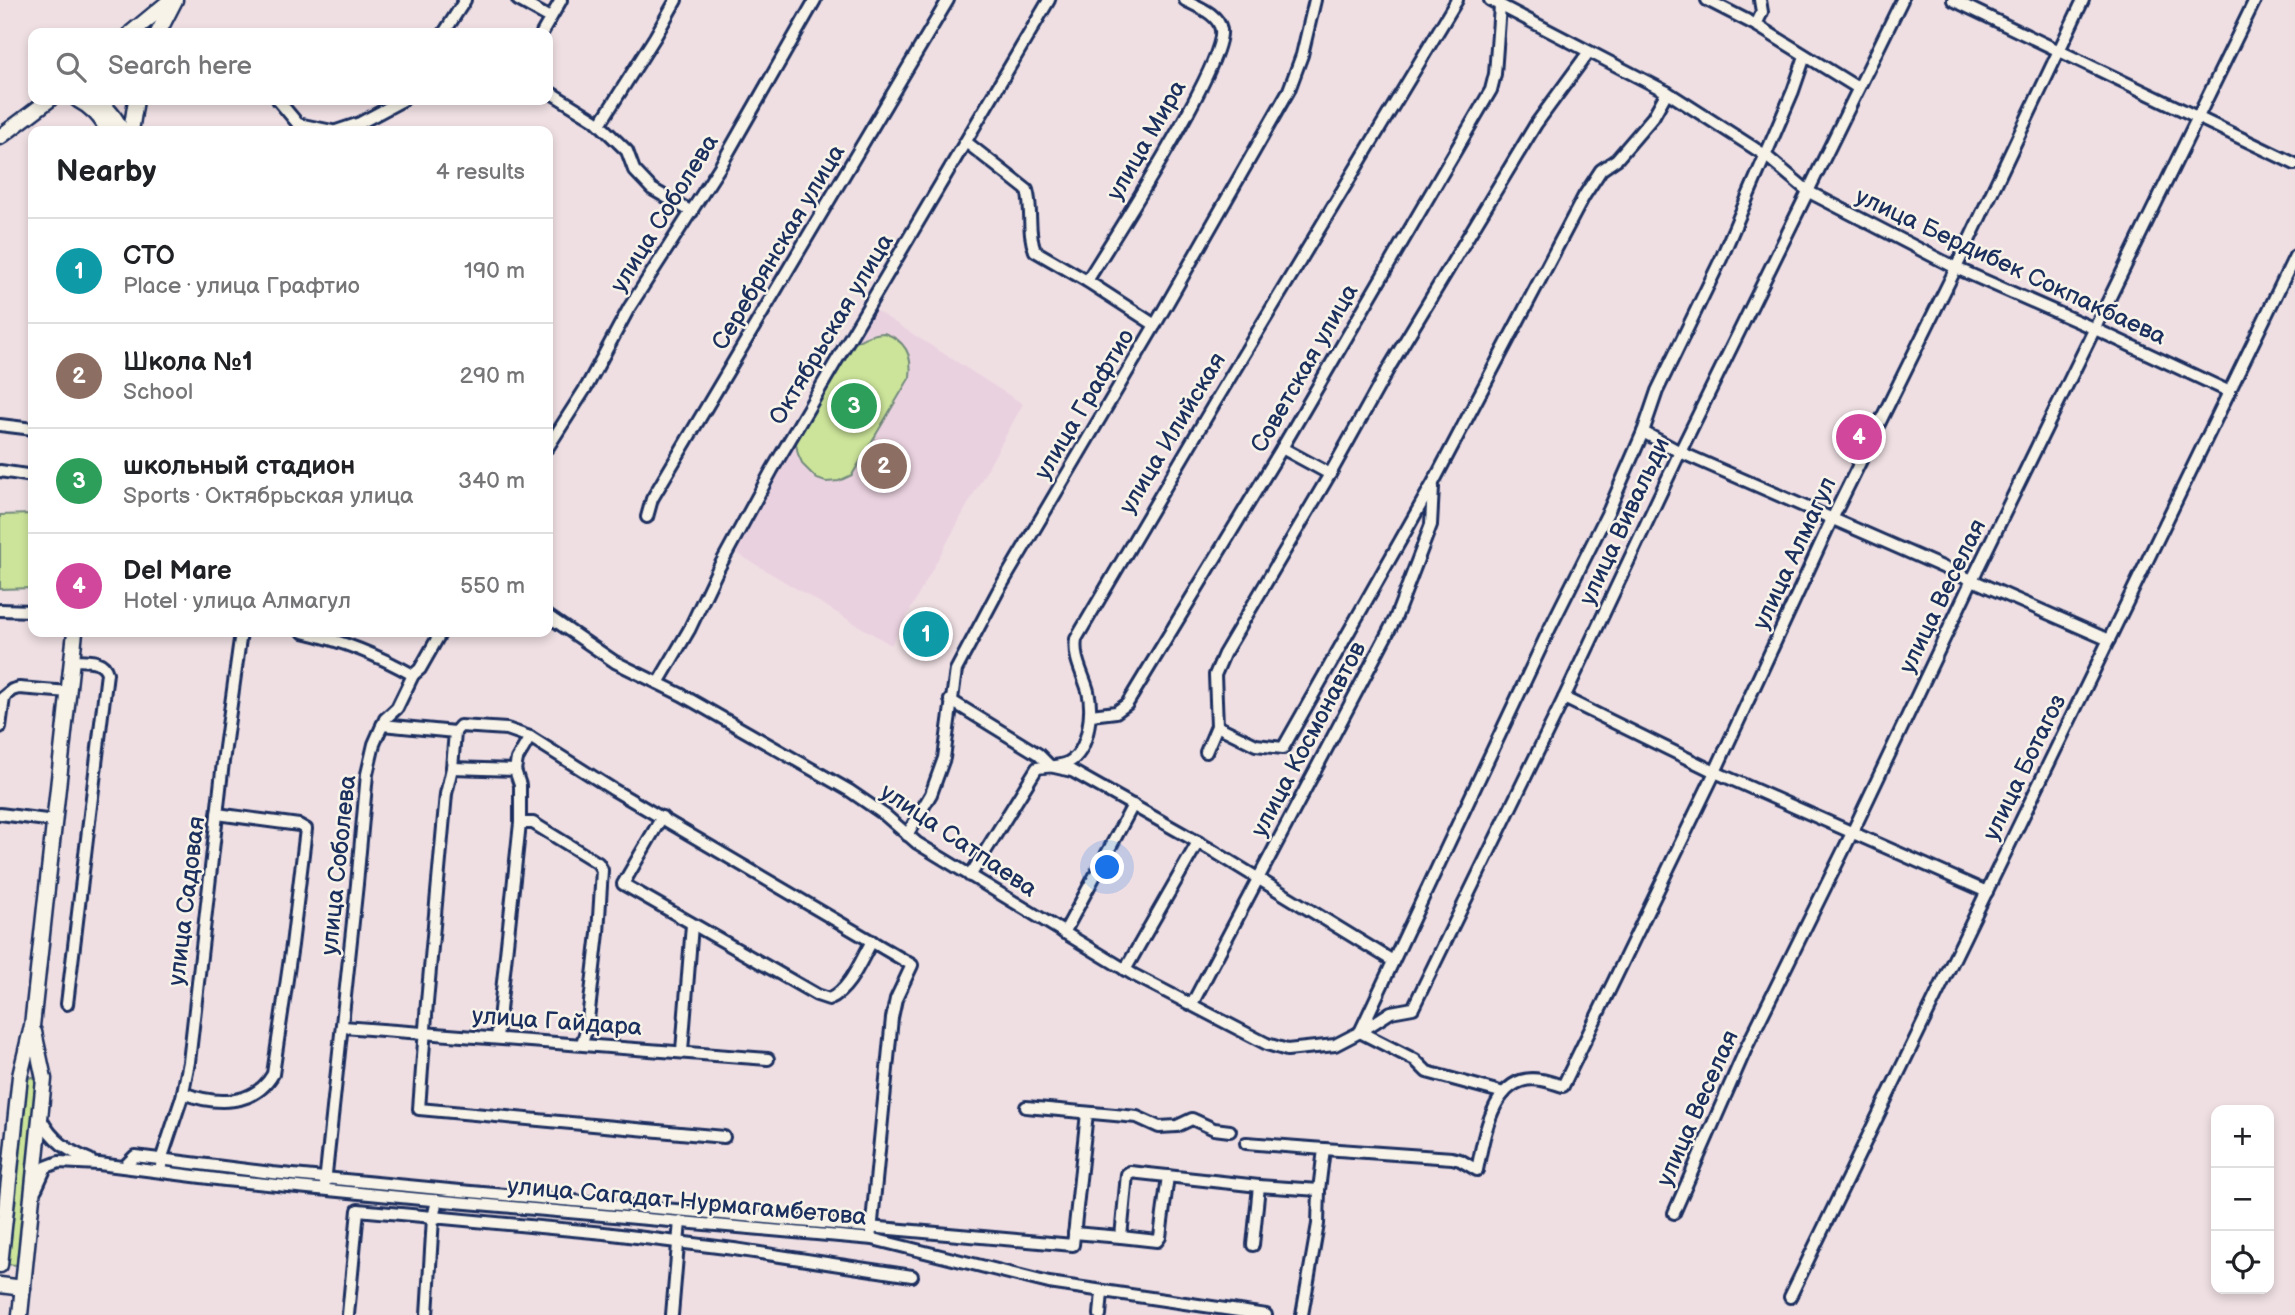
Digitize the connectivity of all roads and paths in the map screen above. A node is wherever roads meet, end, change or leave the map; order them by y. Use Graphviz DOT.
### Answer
graph roads {
  1 [pos="173,0"];
  2 [pos="465,0"];
  3 [pos="518,0"];
  4 [pos="561,0"];
  5 [pos="676,0"];
  6 [pos="815,0"];
  7 [pos="948,0"];
  8 [pos="1049,0"];
  9 [pos="1185,0"];
  10 [pos="1315,0"];
  11 [pos="1457,0"];
  12 [pos="1707,0"];
  13 [pos="1760,0"];
  14 [pos="1902,0"];
  15 [pos="1953,0"];
  16 [pos="2083,0"];
  17 [pos="2255,0"];
  18 [pos="1495,3"];
  19 [pos="550,18"];
  20 [pos="1756,25"];
  21 [pos="137,28"];
  22 [pos="160,28"];
  23 [pos="447,28"];
  24 [pos="545,28"];
  25 [pos="2057,51"];
  26 [pos="1588,53"];
  27 [pos="1805,56"];
  28 [pos="1858,88"];
  29 [pos="1667,92"];
  30 [pos="553,94"];
  31 [pos="42,105"];
  32 [pos="88,105"];
  33 [pos="104,105"];
  34 [pos="135,105"];
  35 [pos="282,105"];
  36 [pos="394,105"];
  37 [pos="2197,118"];
  38 [pos="600,124"];
  39 [pos="105,126"];
  40 [pos="120,126"];
  41 [pos="132,126"];
  42 [pos="308,126"];
  43 [pos="350,126"];
  44 [pos="0,137"];
  45 [pos="966,142"];
  46 [pos="1765,155"];
  47 [pos="2295,164"];
  48 [pos="1808,192"];
  49 [pos="692,212"];
  50 [pos="2295,256"];
  51 [pos="1956,268"];
  52 [pos="1087,281"];
  53 [pos="1155,325"];
  54 [pos="2095,329"];
  55 [pos="2230,392"];
  56 [pos="0,425"];
  57 [pos="28,428"];
  58 [pos="1643,432"];
  59 [pos="553,439"];
  60 [pos="1282,448"];
  61 [pos="1680,452"];
  62 [pos="0,471"];
  63 [pos="1330,474"];
  64 [pos="28,475"];
  65 [pos="1433,483"];
  66 [pos="647,517"];
  67 [pos="1832,519"];
  68 [pos="1972,580"];
  69 [pos="0,610"];
  70 [pos="28,611"];
  71 [pos="553,619"];
  72 [pos="74,637"];
  73 [pos="240,637"];
  74 [pos="323,637"];
  75 [pos="438,637"];
  76 [pos="2109,640"];
  77 [pos="72,660"];
  78 [pos="417,672"];
  79 [pos="658,683"];
  80 [pos="69,692"];
  81 [pos="2,698"];
  82 [pos="1564,698"];
  83 [pos="950,700"];
  84 [pos="1091,715"];
  85 [pos="382,725"];
  86 [pos="1217,726"];
  87 [pos="0,727"];
  88 [pos="455,732"];
  89 [pos="530,737"];
  90 [pos="1206,752"];
  91 [pos="1050,766"];
  92 [pos="452,768"];
  93 [pos="515,770"];
  94 [pos="1714,772"];
  95 [pos="1133,805"];
  96 [pos="0,814"];
  97 [pos="217,814"];
  98 [pos="662,817"];
  99 [pos="54,821"];
  100 [pos="520,823"];
  101 [pos="1852,833"];
  102 [pos="907,835"];
  103 [pos="1198,842"];
  104 [pos="970,876"];
  105 [pos="1258,879"];
  106 [pos="1987,892"];
  107 [pos="692,925"];
  108 [pos="1064,933"];
  109 [pos="872,941"];
  110 [pos="1393,961"];
  111 [pos="1125,970"];
  112 [pos="67,1004"];
  113 [pos="1192,1004"];
  114 [pos="32,1026"];
  115 [pos="343,1027"];
  116 [pos="425,1032"];
  117 [pos="1360,1032"];
  118 [pos="498,1038"];
  119 [pos="582,1043"];
  120 [pos="682,1051"];
  121 [pos="768,1059"];
  122 [pos="20,1076"];
  123 [pos="44,1079"];
  124 [pos="183,1093"];
  125 [pos="1504,1093"];
  126 [pos="1026,1107"];
  127 [pos="1087,1113"];
  128 [pos="41,1119"];
  129 [pos="1230,1131"];
  130 [pos="724,1137"];
  131 [pos="1246,1143"];
  132 [pos="1324,1149"];
  133 [pos="162,1160"];
  134 [pos="99,1164"];
  135 [pos="124,1167"];
  136 [pos="161,1172"];
  137 [pos="1168,1176"];
  138 [pos="325,1184"];
  139 [pos="1259,1186"];
  140 [pos="1319,1190"];
  141 [pos="437,1200"];
  142 [pos="31,1209"];
  143 [pos="1674,1213"];
  144 [pos="433,1218"];
  145 [pos="680,1221"];
  146 [pos="871,1226"];
  147 [pos="1074,1233"];
  148 [pos="1121,1237"];
  149 [pos="870,1238"];
  150 [pos="678,1243"];
  151 [pos="1253,1245"];
  152 [pos="0,1265"];
  153 [pos="912,1276"];
  154 [pos="0,1285"];
  155 [pos="23,1288"];
  156 [pos="1102,1292"];
  157 [pos="1790,1297"];
  158 [pos="19,1315"];
  159 [pos="348,1315"];
  160 [pos="427,1315"];
  161 [pos="672,1315"];
  162 [pos="1100,1315"];
  163 [pos="1266,1315"];
  164 [pos="1301,1315"];
  1 -- 21 [label="main road"];
  1 -- 22 [label="main road"];
  2 -- 23 [label="street"];
  3 -- 19 [label="street"];
  4 -- 19 [label="street"];
  5 -- 38 [label="street"];
  6 -- 49 [label="street, улица Соболева"];
  7 -- 66 [label="street, Серебрянская улица"];
  8 -- 45 [label="street, Октябрьская улица"];
  9 -- 52 [label="street, улица Мира"];
  10 -- 53 [label="street, улица Графтио"];
  11 -- 84 [label="street, улица Илийская"];
  12 -- 20 [label="street"];
  13 -- 20 [label="street"];
  14 -- 28 [label="street, улица Вивальди"];
  15 -- 25 [label="street"];
  16 -- 25 [label="street, улица Алмагул"];
  17 -- 37 [label="street, улица Веселая"];
  18 -- 26 [label="street, улица Бердибек Сокпакбаева"];
  18 -- 60 [label="street, Советская улица"];
  19 -- 24 [label="street"];
  20 -- 27 [label="street"];
  25 -- 37 [label="street"];
  25 -- 51 [label="street, улица Алмагул"];
  26 -- 29 [label="street, улица Бердибек Сокпакбаева"];
  26 -- 63 [label="street"];
  27 -- 28 [label="street"];
  27 -- 46 [label="street"];
  28 -- 48 [label="street, улица Вивальди"];
  29 -- 46 [label="street, улица Бердибек Сокпакбаева"];
  29 -- 65 [label="street, улица Космонавтов"];
  30 -- 38 [label="street"];
  31 -- 44 [label="main road"];
  32 -- 39 [label="main road"];
  33 -- 40 [label="main road"];
  34 -- 41 [label="main road"];
  35 -- 42 [label="street"];
  36 -- 43 [label="street"];
  37 -- 47 [label="street"];
  37 -- 54 [label="street, улица Веселая"];
  38 -- 49 [label="street"];
  45 -- 52 [label="street"];
  45 -- 79 [label="street, Октябрьская улица"];
  46 -- 48 [label="street, улица Бердибек Сокпакбаева"];
  46 -- 58 [label="street"];
  48 -- 51 [label="street, улица Бердибек Сокпакбаева"];
  48 -- 61 [label="street, улица Вивальди"];
  49 -- 59 [label="street, улица Соболева"];
  50 -- 55 [label="street, улица Ботагоз"];
  51 -- 54 [label="street, улица Бердибек Сокпакбаева"];
  51 -- 67 [label="street, улица Алмагул"];
  52 -- 53 [label="street"];
  53 -- 83 [label="street, улица Графтио"];
  54 -- 55 [label="street, улица Бердибек Сокпакбаева"];
  54 -- 68 [label="street, улица Веселая"];
  55 -- 76 [label="street, улица Ботагоз"];
  56 -- 57 [label="street"];
  58 -- 61 [label="street"];
  58 -- 110 [label="street"];
  60 -- 63 [label="street"];
  60 -- 84 [label="street, Советская улица"];
  61 -- 67 [label="street"];
  61 -- 82 [label="street, улица Вивальди"];
  62 -- 64 [label="street"];
  63 -- 86 [label="street"];
  65 -- 86 [label="street, улица Космонавтов"];
  65 -- 105 [label="street, улица Космонавтов"];
  67 -- 68 [label="street"];
  67 -- 94 [label="street, улица Алмагул"];
  68 -- 76 [label="street"];
  68 -- 101 [label="street, улица Веселая"];
  69 -- 70 [label="street"];
  71 -- 79 [label="street, улица Сатпаева"];
  72 -- 77 [label="main road"];
  73 -- 97 [label="street, улица Садовая"];
  74 -- 78 [label="street"];
  75 -- 78 [label="street, улица Соболева"];
  76 -- 106 [label="street, улица Ботагоз"];
  77 -- 80 [label="main road"];
  77 -- 112 [label="street"];
  78 -- 85 [label="street, улица Соболева"];
  79 -- 102 [label="street, улица Сатпаева"];
  80 -- 81 [label="street"];
  80 -- 99 [label="main road"];
  81 -- 87 [label="street"];
  82 -- 94 [label="street"];
  82 -- 117 [label="street, улица Вивальди"];
  83 -- 91 [label="street"];
  83 -- 102 [label="street, улица Графтио"];
  84 -- 91 [label="street, улица Илийская"];
  85 -- 88 [label="street"];
  85 -- 115 [label="street, улица Соболева"];
  86 -- 90 [label="street"];
  88 -- 89 [label="street"];
  88 -- 92 [label="street"];
  89 -- 93 [label="street"];
  89 -- 98 [label="street"];
  91 -- 95 [label="street"];
  91 -- 104 [label="street, улица Илийская"];
  92 -- 93 [label="street"];
  92 -- 116 [label="street"];
  93 -- 100 [label="street"];
  94 -- 101 [label="street"];
  94 -- 125 [label="street, улица Алмагул"];
  95 -- 103 [label="street"];
  95 -- 108 [label="street"];
  96 -- 99 [label="street"];
  97 -- 124 [label="street, улица Садовая"];
  97 -- 124 [label="street"];
  98 -- 107 [label="street"];
  98 -- 109 [label="street"];
  99 -- 114 [label="main road"];
  100 -- 118 [label="street"];
  100 -- 119 [label="street"];
  101 -- 106 [label="street"];
  101 -- 143 [label="street, улица Веселая"];
  102 -- 104 [label="street, улица Сатпаева"];
  103 -- 105 [label="street"];
  103 -- 111 [label="street"];
  104 -- 108 [label="street, улица Сатпаева"];
  105 -- 110 [label="street"];
  105 -- 113 [label="street, улица Космонавтов"];
  106 -- 157 [label="street, улица Ботагоз"];
  107 -- 109 [label="street"];
  107 -- 120 [label="street"];
  108 -- 111 [label="street, улица Сатпаева"];
  109 -- 146 [label="street"];
  110 -- 117 [label="street"];
  111 -- 113 [label="street, улица Сатпаева"];
  113 -- 117 [label="street, улица Сатпаева"];
  114 -- 122 [label="main road"];
  114 -- 123 [label="main road"];
  115 -- 116 [label="street, улица Гайдара"];
  115 -- 138 [label="street, улица Соболева"];
  116 -- 118 [label="street, улица Гайдара"];
  116 -- 130 [label="street"];
  117 -- 125 [label="street"];
  118 -- 119 [label="street, улица Гайдара"];
  119 -- 120 [label="street, улица Гайдара"];
  120 -- 121 [label="street, улица Гайдара"];
  122 -- 123 [label="main road"];
  122 -- 152 [label="main road"];
  123 -- 128 [label="main road"];
  124 -- 133 [label="street, улица Садовая"];
  125 -- 132 [label="street"];
  126 -- 127 [label="street"];
  127 -- 129 [label="street"];
  127 -- 147 [label="street"];
  128 -- 134 [label="street, улица Сагадат Нурмагамбетова"];
  128 -- 142 [label="main road"];
  131 -- 132 [label="street"];
  132 -- 140 [label="street"];
  133 -- 135 [label="street"];
  133 -- 136 [label="street, улица Садовая"];
  133 -- 138 [label="street"];
  134 -- 135 [label="street, улица Сагадат Нурмагамбетова"];
  134 -- 142 [label="street, улица Сагадат Нурмагамбетова"];
  135 -- 136 [label="street, улица Сагадат Нурмагамбетова"];
  136 -- 138 [label="street, улица Сагадат Нурмагамбетова"];
  137 -- 139 [label="street"];
  137 -- 148 [label="street"];
  137 -- 148 [label="street"];
  138 -- 141 [label="street, улица Сагадат Нурмагамбетова"];
  138 -- 146 [label="street"];
  139 -- 140 [label="street"];
  139 -- 151 [label="street"];
  140 -- 164 [label="street"];
  141 -- 144 [label="street"];
  141 -- 145 [label="street, улица Сагадат Нурмагамбетова"];
  142 -- 155 [label="main road"];
  144 -- 150 [label="street"];
  144 -- 159 [label="street"];
  144 -- 160 [label="street"];
  145 -- 149 [label="street, улица Сагадат Нурмагамбетова"];
  145 -- 150 [label="street"];
  146 -- 147 [label="street"];
  146 -- 149 [label="street"];
  147 -- 148 [label="street"];
  149 -- 156 [label="street, улица Сагадат Нурмагамбетова"];
  150 -- 153 [label="street"];
  150 -- 161 [label="street"];
  154 -- 155 [label="main road"];
  155 -- 158 [label="main road"];
  156 -- 162 [label="street"];
  156 -- 163 [label="street, улица Сагадат Нурмагамбетова"];
}
